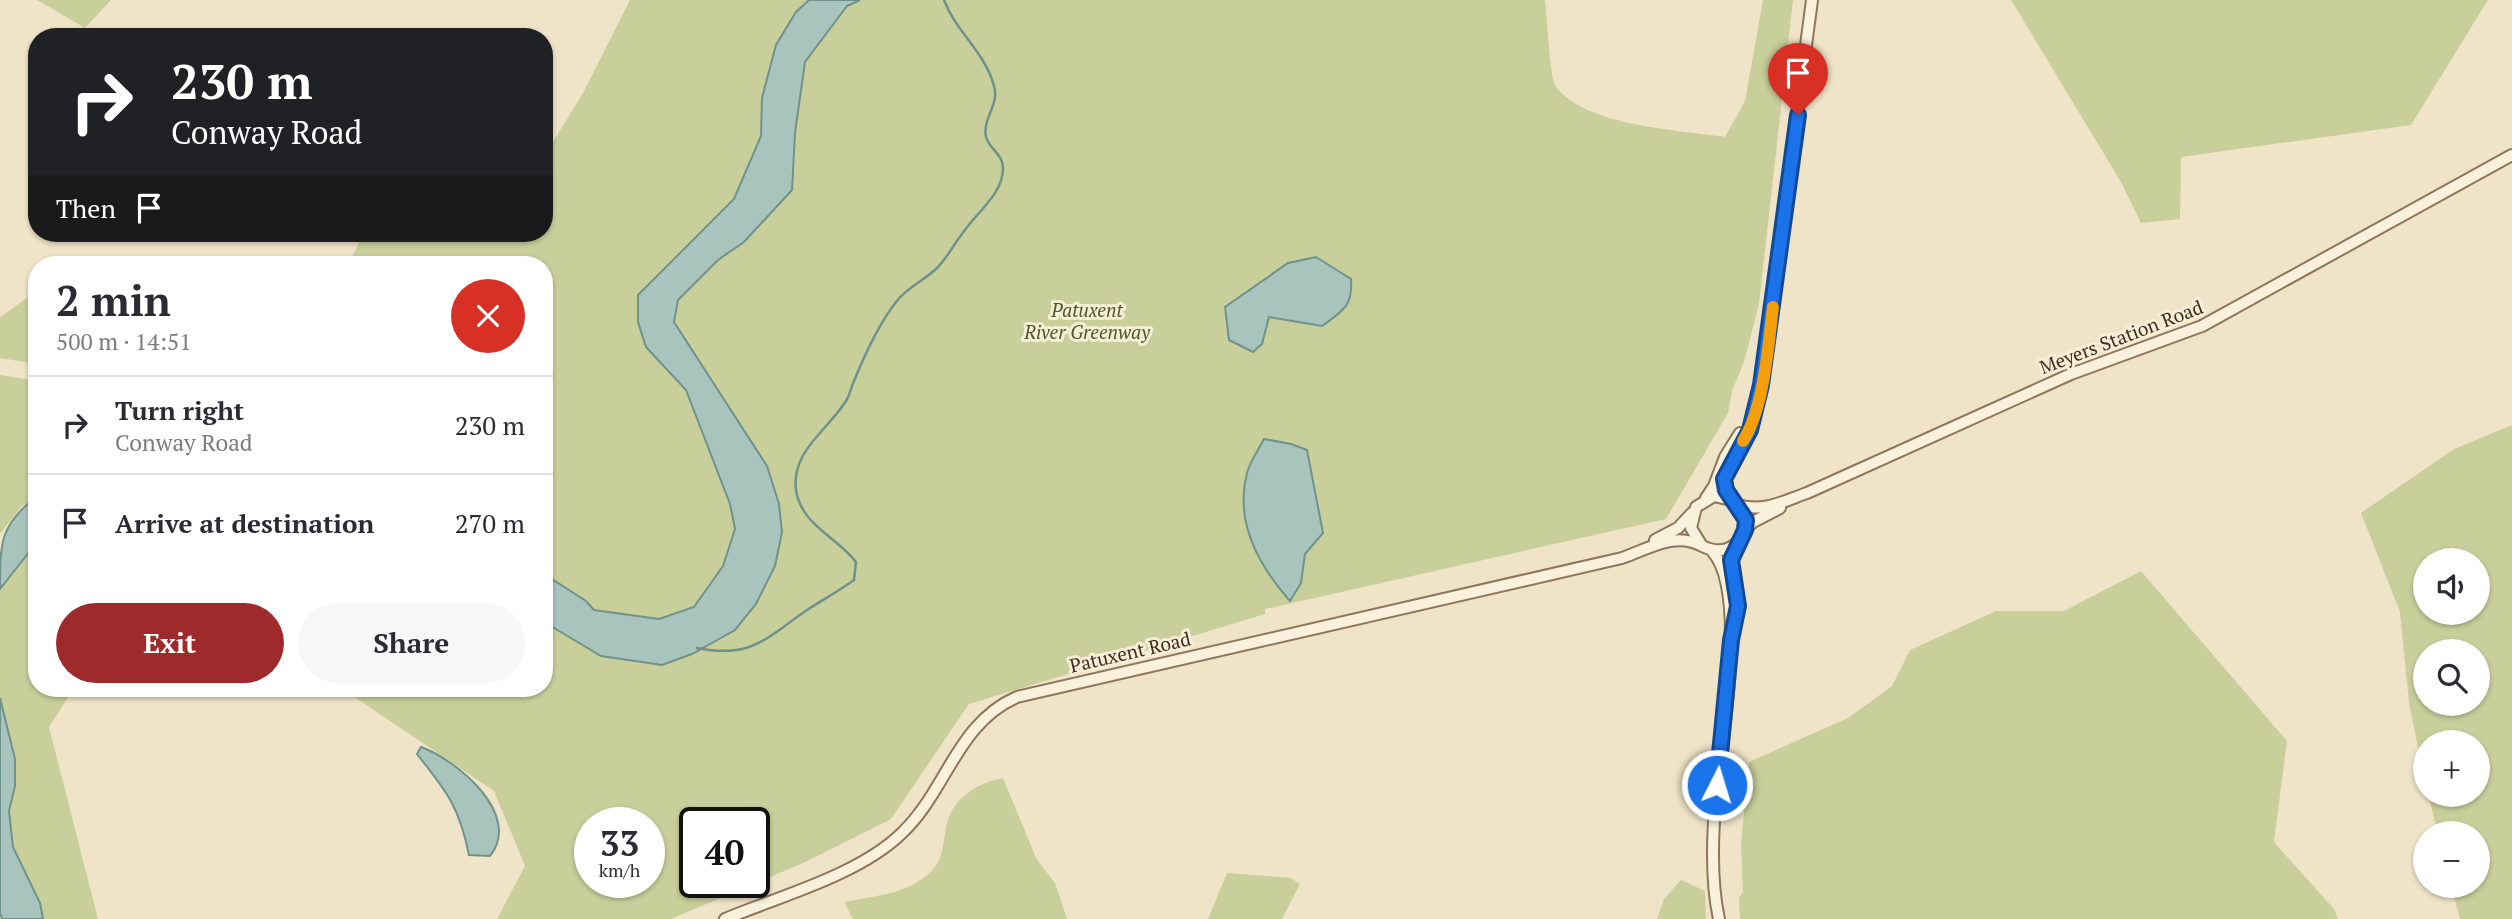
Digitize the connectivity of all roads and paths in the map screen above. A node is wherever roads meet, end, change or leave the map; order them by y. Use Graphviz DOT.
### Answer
graph roads {
  1 [pos="1812,0"];
  2 [pos="2512,155"];
  3 [pos="1754,413"];
  4 [pos="1807,493"];
  5 [pos="1700,503"];
  6 [pos="1737,503"];
  7 [pos="1743,535"];
  8 [pos="1707,548"];
  9 [pos="1622,558"];
  10 [pos="1731,640"];
  11 [pos="725,919"];
  12 [pos="1719,919"];
  1 -- 3 [label="street"];
  2 -- 4 [label="street, Meyers Station Road"];
  3 -- 5 [label="street"];
  3 -- 6 [label="street"];
  4 -- 6 [label="street, Meyers Station Road"];
  4 -- 7 [label="street, Meyers Station Road"];
  5 -- 6 [label="street"];
  5 -- 8 [label="street"];
  5 -- 9 [label="street, Patuxent Road"];
  6 -- 7 [label="street"];
  7 -- 8 [label="street"];
  7 -- 10 [label="street"];
  8 -- 9 [label="street, Patuxent Road"];
  8 -- 10 [label="street"];
  9 -- 11 [label="street, Patuxent Road"];
  10 -- 12 [label="street"];
}
